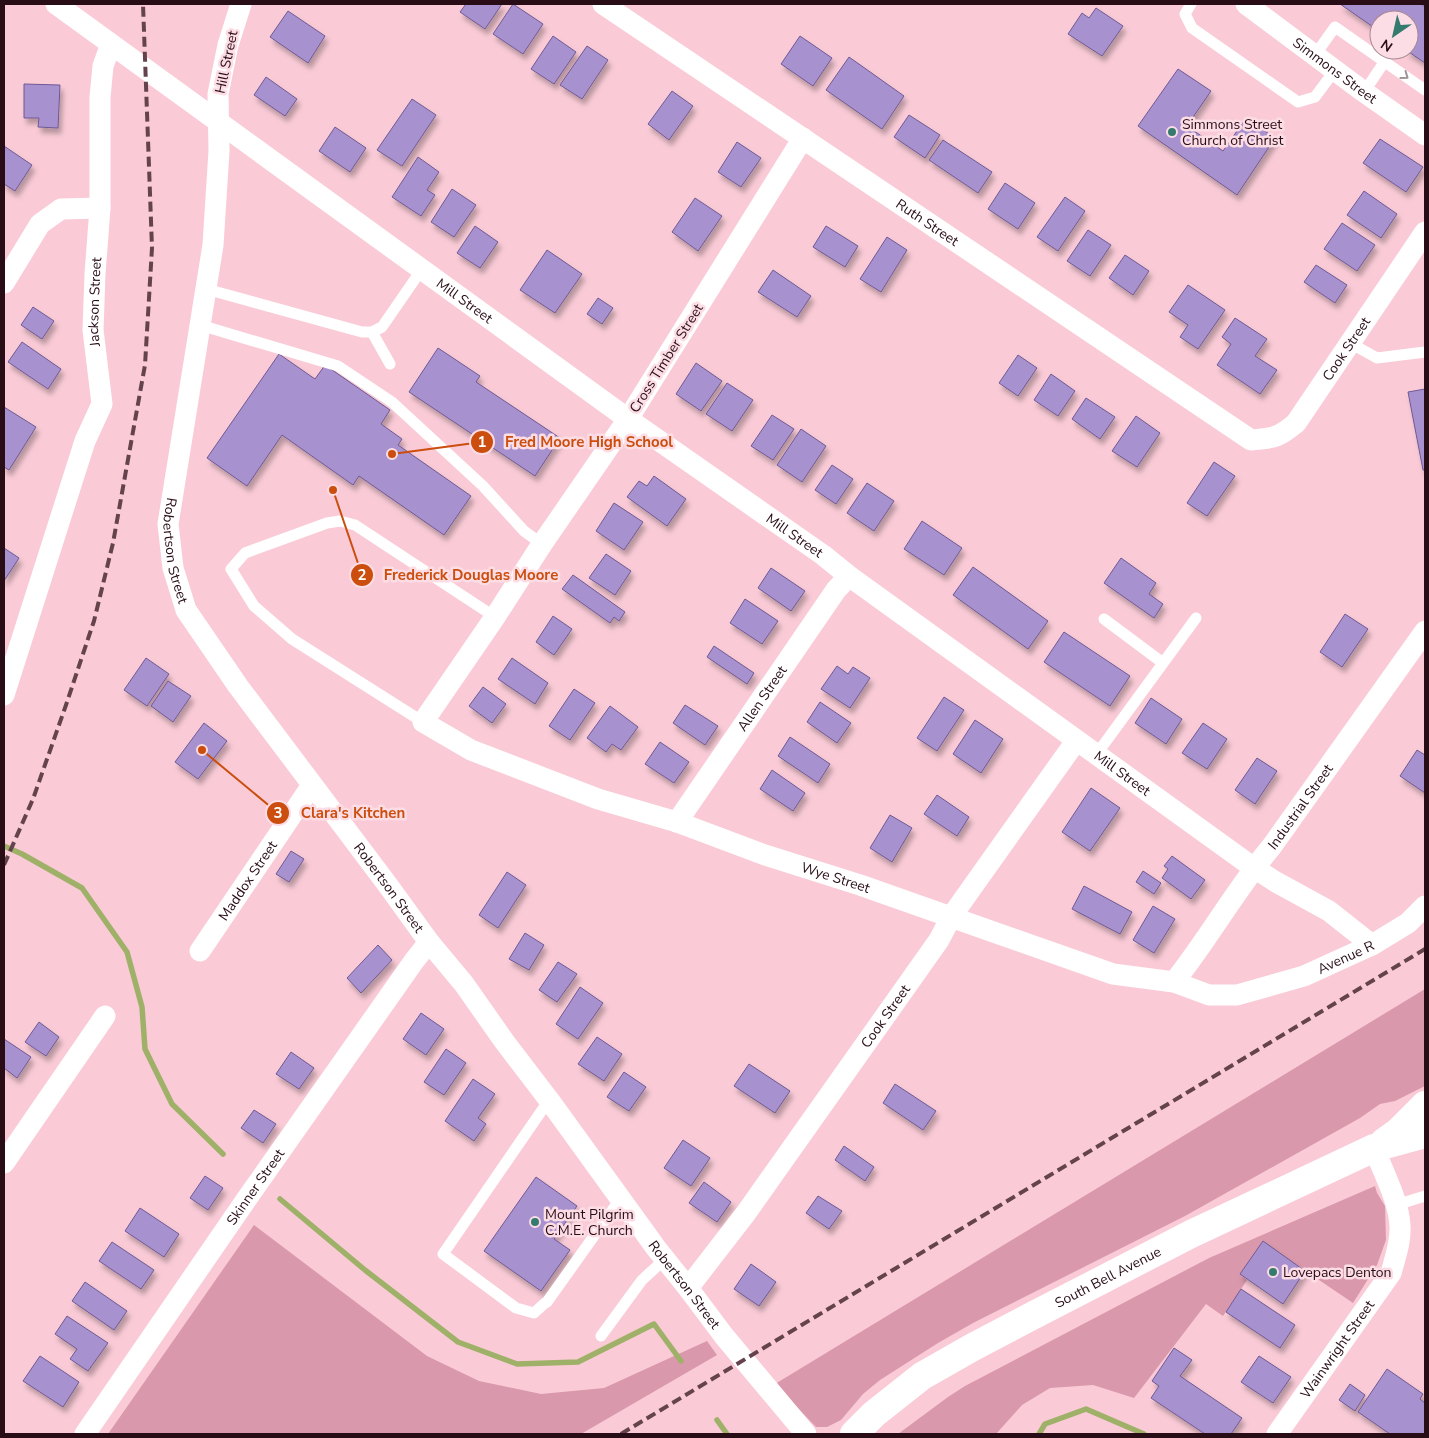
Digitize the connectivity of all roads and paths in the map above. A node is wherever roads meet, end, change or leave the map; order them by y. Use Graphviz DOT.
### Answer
graph roads {
  1 [pos="56,4"];
  2 [pos="241,4"];
  3 [pos="604,4"];
  4 [pos="1191,4"];
  5 [pos="1246,4"];
  6 [pos="111,44"];
  7 [pos="1315,55"];
  8 [pos="1385,61"];
  9 [pos="1335,70"];
  10 [pos="1425,90"];
  11 [pos="1364,92"];
  12 [pos="219,122"];
  13 [pos="1423,130"];
  14 [pos="803,138"];
  15 [pos="100,208"];
  16 [pos="1425,232"];
  17 [pos="422,268"];
  18 [pos="4,283"];
  19 [pos="206,289"];
  20 [pos="200,325"];
  21 [pos="372,332"];
  22 [pos="1350,343"];
  23 [pos="1425,352"];
  24 [pos="390,364"];
  25 [pos="628,419"];
  26 [pos="1251,440"];
  27 [pos="542,544"];
  28 [pos="849,576"];
  29 [pos="495,617"];
  30 [pos="1196,618"];
  31 [pos="1104,619"];
  32 [pos="1425,630"];
  33 [pos="1163,663"];
  34 [pos="4,695"];
  35 [pos="423,722"];
  36 [pos="1076,741"];
  37 [pos="1096,755"];
  38 [pos="312,785"];
  39 [pos="677,822"];
  40 [pos="1254,868"];
  41 [pos="1425,906"];
  42 [pos="951,917"];
  43 [pos="429,942"];
  44 [pos="1372,945"];
  45 [pos="200,951"];
  46 [pos="1174,982"];
  47 [pos="1257,989"];
  48 [pos="105,1016"];
  49 [pos="549,1100"];
  50 [pos="1425,1105"];
  51 [pos="1425,1116"];
  52 [pos="1425,1134"];
  53 [pos="1383,1142"];
  54 [pos="4,1163"];
  55 [pos="1425,1196"];
  56 [pos="621,1198"];
  57 [pos="1396,1205"];
  58 [pos="665,1259"];
  59 [pos="688,1288"];
  60 [pos="601,1336"];
  61 [pos="85,1434"];
  62 [pos="806,1434"];
  63 [pos="854,1434"];
  64 [pos="1277,1434"];
  1 -- 6 [label="street, Mill Street"];
  2 -- 12 [label="street, Hill Street"];
  3 -- 14 [label="street, Ruth Street"];
  4 -- 9 [label="lane"];
  5 -- 7 [label="street, Simmons Street"];
  6 -- 12 [label="street, Mill Street"];
  6 -- 15 [label="street, Jackson Street"];
  7 -- 8 [label="lane"];
  7 -- 9 [label="street, Simmons Street"];
  8 -- 10 [label="lane, one-way"];
  8 -- 11 [label="lane"];
  9 -- 11 [label="street, Simmons Street"];
  11 -- 13 [label="street, Simmons Street"];
  12 -- 17 [label="street, Mill Street"];
  12 -- 19 [label="street, Robertson Street"];
  14 -- 25 [label="street, Cross Timber Street"];
  14 -- 26 [label="street, Ruth Street"];
  15 -- 18 [label="street"];
  15 -- 34 [label="street, Jackson Street"];
  16 -- 22 [label="street, Cook Street"];
  17 -- 21 [label="lane"];
  17 -- 25 [label="street, Mill Street"];
  19 -- 20 [label="street, Robertson Street"];
  19 -- 21 [label="lane"];
  20 -- 27 [label="lane"];
  20 -- 38 [label="street, Robertson Street"];
  21 -- 24 [label="lane"];
  22 -- 23 [label="lane"];
  22 -- 26 [label="street, Cook Street"];
  25 -- 27 [label="street, Cross Timber Street"];
  25 -- 28 [label="street, Mill Street"];
  27 -- 29 [label="street, Cross Timber Street"];
  28 -- 36 [label="street, Mill Street"];
  28 -- 39 [label="street, Allen Street"];
  29 -- 35 [label="street, Cross Timber Street"];
  29 -- 35 [label="lane"];
  30 -- 33 [label="lane"];
  31 -- 33 [label="lane"];
  32 -- 40 [label="street, Industrial Street"];
  33 -- 37 [label="lane"];
  35 -- 39 [label="street, Wye Street"];
  36 -- 37 [label="street, Mill Street"];
  36 -- 42 [label="street, Cook Street"];
  37 -- 40 [label="street, Mill Street"];
  38 -- 43 [label="street, Robertson Street"];
  38 -- 45 [label="street, Maddox Street"];
  39 -- 42 [label="street, Wye Street"];
  40 -- 44 [label="street, Mill Street"];
  40 -- 46 [label="street, Industrial Street"];
  41 -- 44 [label="street, Avenue R"];
  42 -- 46 [label="street, Wye Street"];
  42 -- 59 [label="street, Cook Street"];
  43 -- 49 [label="street, Robertson Street"];
  43 -- 61 [label="street, Skinner Street"];
  44 -- 47 [label="street, Avenue R"];
  46 -- 47 [label="street, Wye Street"];
  48 -- 54 [label="street"];
  49 -- 56 [label="street, Robertson Street"];
  49 -- 56 [label="lane"];
  50 -- 53 [label="main road, South Bell Avenue"];
  51 -- 53 [label="main road, South Bell Avenue"];
  52 -- 53 [label="main road, South Bell Avenue"];
  53 -- 57 [label="street, Wainwright Street"];
  53 -- 63 [label="main road, South Bell Avenue"];
  55 -- 57 [label="lane"];
  56 -- 58 [label="street, Robertson Street"];
  57 -- 64 [label="street, Wainwright Street"];
  58 -- 59 [label="street, Robertson Street"];
  58 -- 60 [label="lane"];
  59 -- 62 [label="street, Robertson Street"];
}
